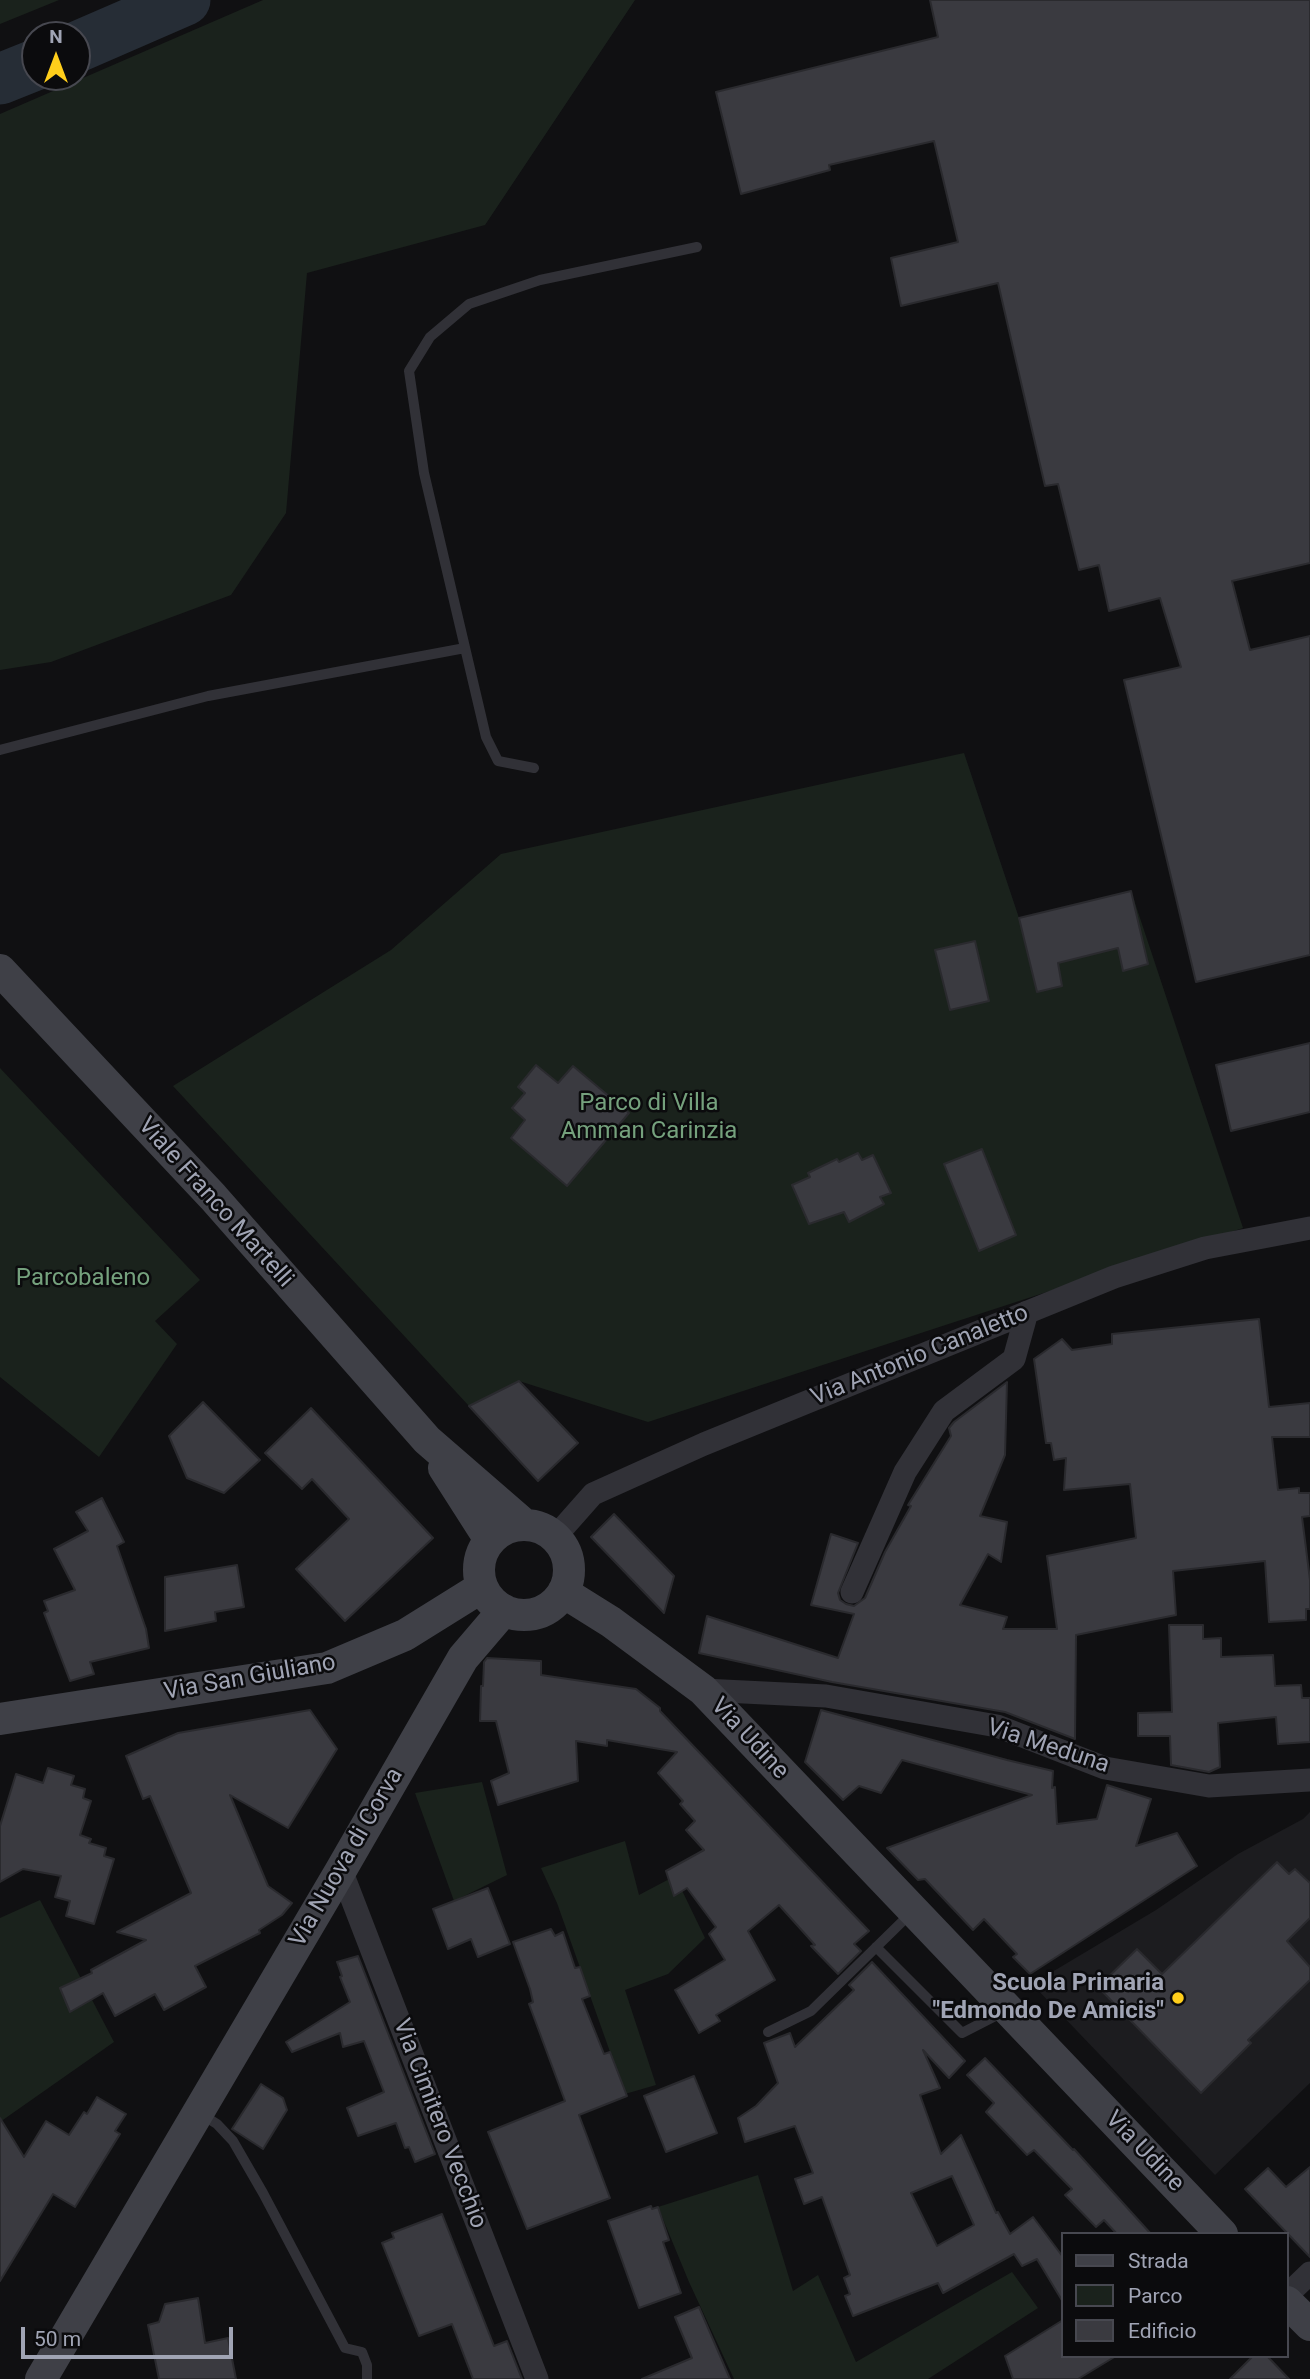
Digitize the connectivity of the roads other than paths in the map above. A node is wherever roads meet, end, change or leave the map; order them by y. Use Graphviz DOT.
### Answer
graph roads {
  1 [pos="697,247"];
  2 [pos="465,648"];
  3 [pos="0,750"];
  4 [pos="534,768"];
  5 [pos="0,970"];
  6 [pos="1310,1228"];
  7 [pos="1027,1312"];
  8 [pos="427,1440"];
  9 [pos="525,1525"];
  10 [pos="555,1538"];
  11 [pos="490,1540"];
  12 [pos="482,1587"];
  13 [pos="563,1592"];
  14 [pos="852,1592"];
  15 [pos="504,1610"];
  16 [pos="703,1690"];
  17 [pos="0,1719"];
  18 [pos="1310,1780"];
  19 [pos="341,1870"];
  20 [pos="914,1910"];
  21 [pos="876,1947"];
  22 [pos="1008,2009"];
  23 [pos="768,2032"];
  24 [pos="199,2112"];
  25 [pos="1220,2232"];
  26 [pos="1310,2273"];
  27 [pos="1289,2293"];
  28 [pos="1289,2304"];
  29 [pos="1310,2326"];
  30 [pos="41,2379"];
  31 [pos="367,2379"];
  32 [pos="537,2379"];
  1 -- 2 [label="lane"];
  2 -- 3 [label="lane"];
  2 -- 4 [label="lane"];
  5 -- 8 [label="main road, Viale Franco Martelli"];
  6 -- 7 [label="street, Via Antonio Canaletto"];
  7 -- 10 [label="street, Via Antonio Canaletto"];
  7 -- 14 [label="street"];
  8 -- 9 [label="main road, Viale Franco Martelli"];
  8 -- 11 [label="main road, Viale Franco Martelli"];
  9 -- 10 [label="main road"];
  9 -- 11 [label="main road"];
  10 -- 13 [label="main road"];
  11 -- 12 [label="main road"];
  12 -- 15 [label="main road"];
  12 -- 17 [label="main road, Via San Giuliano"];
  13 -- 15 [label="main road"];
  13 -- 16 [label="main road, Via Udine"];
  15 -- 19 [label="main road, Via Nuova di Corva"];
  16 -- 18 [label="street, Via Meduna"];
  16 -- 20 [label="main road, Via Udine"];
  19 -- 24 [label="main road, Via Nuova di Corva"];
  19 -- 32 [label="street, Via Cimitero Vecchio"];
  20 -- 21 [label="lane"];
  20 -- 22 [label="main road, Via Udine"];
  21 -- 22 [label="lane"];
  21 -- 23 [label="lane"];
  22 -- 25 [label="main road, Via Udine"];
  24 -- 30 [label="main road, Via Nuova di Corva"];
  24 -- 31 [label="lane"];
  26 -- 27 [label="street"];
  28 -- 29 [label="main road"];
}
